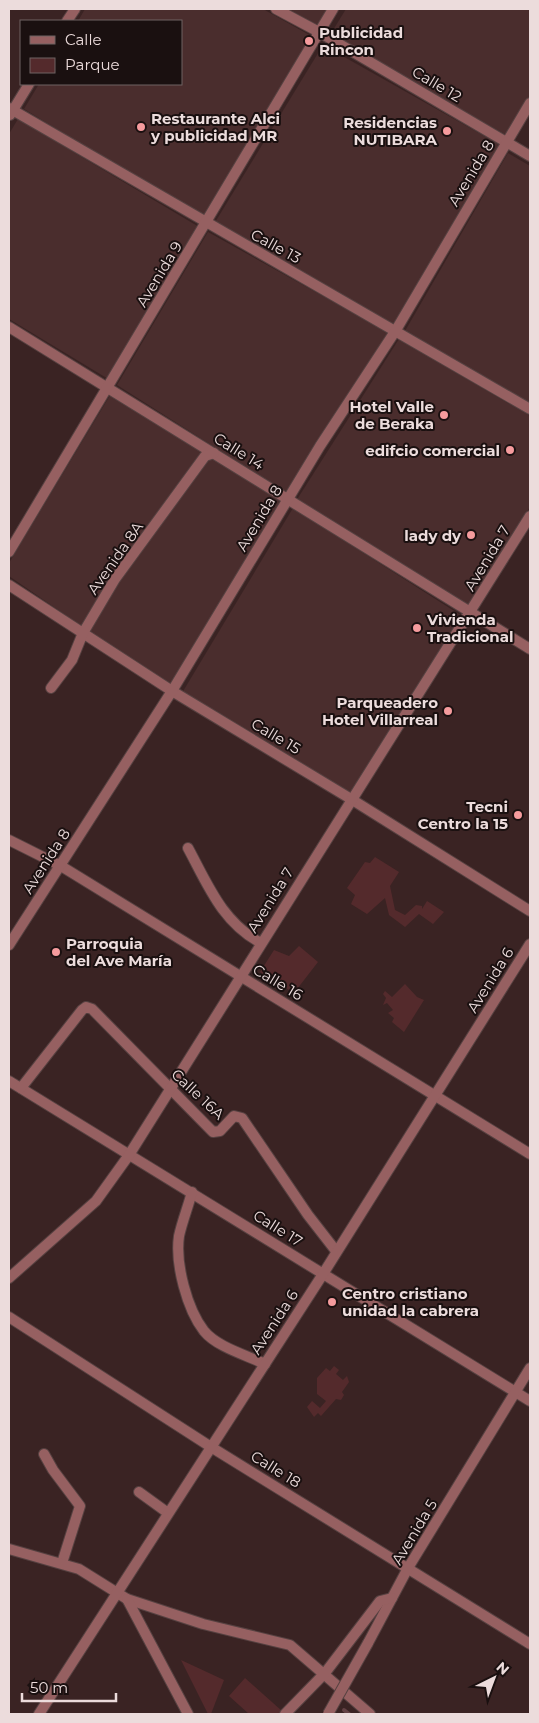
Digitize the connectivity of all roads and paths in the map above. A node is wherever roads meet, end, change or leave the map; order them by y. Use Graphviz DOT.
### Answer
graph roads {
  1 [pos="75,9"];
  2 [pos="276,9"];
  3 [pos="333,9"];
  4 [pos="68,20"];
  5 [pos="319,32"];
  6 [pos="28,85"];
  7 [pos="530,103"];
  8 [pos="10,112"];
  9 [pos="507,142"];
  10 [pos="530,156"];
  11 [pos="206,224"];
  12 [pos="9,327"];
  13 [pos="396,330"];
  14 [pos="108,389"];
  15 [pos="530,409"];
  16 [pos="214,453"];
  17 [pos="288,499"];
  18 [pos="530,516"];
  19 [pos="9,552"];
  20 [pos="9,585"];
  21 [pos="471,613"];
  22 [pos="83,633"];
  23 [pos="530,649"];
  24 [pos="51,688"];
  25 [pos="172,691"];
  26 [pos="351,799"];
  27 [pos="9,840"];
  28 [pos="188,848"];
  29 [pos="61,866"];
  30 [pos="530,911"];
  31 [pos="260,943"];
  32 [pos="530,944"];
  33 [pos="9,945"];
  34 [pos="241,977"];
  35 [pos="9,1080"];
  36 [pos="21,1088"];
  37 [pos="171,1090"];
  38 [pos="435,1097"];
  39 [pos="530,1154"];
  40 [pos="129,1155"];
  41 [pos="192,1192"];
  42 [pos="336,1251"];
  43 [pos="323,1274"];
  44 [pos="9,1278"];
  45 [pos="9,1317"];
  46 [pos="264,1364"];
  47 [pos="530,1368"];
  48 [pos="516,1392"];
  49 [pos="530,1401"];
  50 [pos="211,1447"];
  51 [pos="44,1454"];
  52 [pos="139,1492"];
  53 [pos="168,1514"];
  54 [pos="9,1549"];
  55 [pos="62,1562"];
  56 [pos="408,1568"];
  57 [pos="117,1593"];
  58 [pos="392,1598"];
  59 [pos="126,1599"];
  60 [pos="530,1644"];
  61 [pos="325,1673"];
  62 [pos="39,1714"];
  63 [pos="188,1714"];
  64 [pos="284,1714"];
  65 [pos="328,1714"];
  66 [pos="370,1714"];
  1 -- 4 [label="street"];
  2 -- 5 [label="street, Calle 12"];
  3 -- 5 [label="street, Avenida 9"];
  5 -- 9 [label="street, Calle 12"];
  5 -- 11 [label="street, Avenida 9"];
  6 -- 8 [label="street"];
  7 -- 9 [label="street, Avenida 8"];
  8 -- 11 [label="street, Calle 13"];
  9 -- 10 [label="street, Calle 12"];
  9 -- 13 [label="street, Avenida 8"];
  11 -- 13 [label="street, Calle 13"];
  11 -- 14 [label="street, Avenida 9"];
  12 -- 14 [label="street, Calle 14"];
  13 -- 15 [label="street, Calle 13"];
  13 -- 17 [label="street, Avenida 8"];
  14 -- 16 [label="street, Calle 14"];
  14 -- 19 [label="street, Avenida 9"];
  16 -- 17 [label="street, Calle 14"];
  16 -- 22 [label="street, Avenida 8A"];
  17 -- 21 [label="street, Calle 14"];
  17 -- 25 [label="street, Avenida 8"];
  18 -- 21 [label="street, Avenida 7"];
  20 -- 22 [label="street, Calle 15"];
  21 -- 23 [label="street, Calle 14"];
  21 -- 26 [label="street, Avenida 7"];
  22 -- 24 [label="street, Avenida 8A"];
  22 -- 25 [label="street, Calle 15"];
  25 -- 26 [label="street, Calle 15"];
  25 -- 29 [label="street, Avenida 8"];
  26 -- 30 [label="street, Calle 15"];
  26 -- 31 [label="street, Avenida 7"];
  27 -- 29 [label="street, Calle 16"];
  28 -- 31 [label="street"];
  29 -- 33 [label="street, Avenida 8"];
  29 -- 34 [label="street, Calle 16"];
  31 -- 34 [label="street, Avenida 7"];
  32 -- 38 [label="street, Avenida 6"];
  34 -- 37 [label="street, Avenida 7"];
  34 -- 38 [label="street, Calle 16"];
  35 -- 36 [label="street, Calle 17"];
  36 -- 37 [label="street, Calle 16A"];
  36 -- 40 [label="street, Calle 17"];
  37 -- 40 [label="street, Avenida 7"];
  37 -- 42 [label="street, Calle 16A"];
  38 -- 39 [label="street, Calle 16"];
  38 -- 42 [label="street, Avenida 6"];
  40 -- 41 [label="street, Calle 17"];
  40 -- 44 [label="street, Avenida 7"];
  41 -- 43 [label="street, Calle 17"];
  41 -- 46 [label="street"];
  42 -- 43 [label="street, Avenida 6"];
  43 -- 46 [label="street, Avenida 6"];
  43 -- 48 [label="street, Calle 17"];
  45 -- 50 [label="street, Calle 18"];
  46 -- 50 [label="street, Avenida 6"];
  47 -- 48 [label="street, Avenida 5"];
  48 -- 49 [label="street, Calle 17"];
  48 -- 56 [label="street, Avenida 5"];
  50 -- 53 [label="street, Avenida 6"];
  50 -- 56 [label="street, Calle 18"];
  51 -- 55 [label="street"];
  52 -- 53 [label="street"];
  53 -- 57 [label="street, Avenida 6"];
  54 -- 55 [label="street"];
  55 -- 57 [label="street"];
  56 -- 58 [label="street, Avenida 5"];
  56 -- 60 [label="street, Calle 18"];
  57 -- 59 [label="street"];
  57 -- 62 [label="street, Avenida 6"];
  58 -- 61 [label="street"];
  58 -- 65 [label="street, Avenida 5, bridge"];
  59 -- 61 [label="street"];
  59 -- 63 [label="street"];
  61 -- 64 [label="street"];
  61 -- 66 [label="street"];
}
